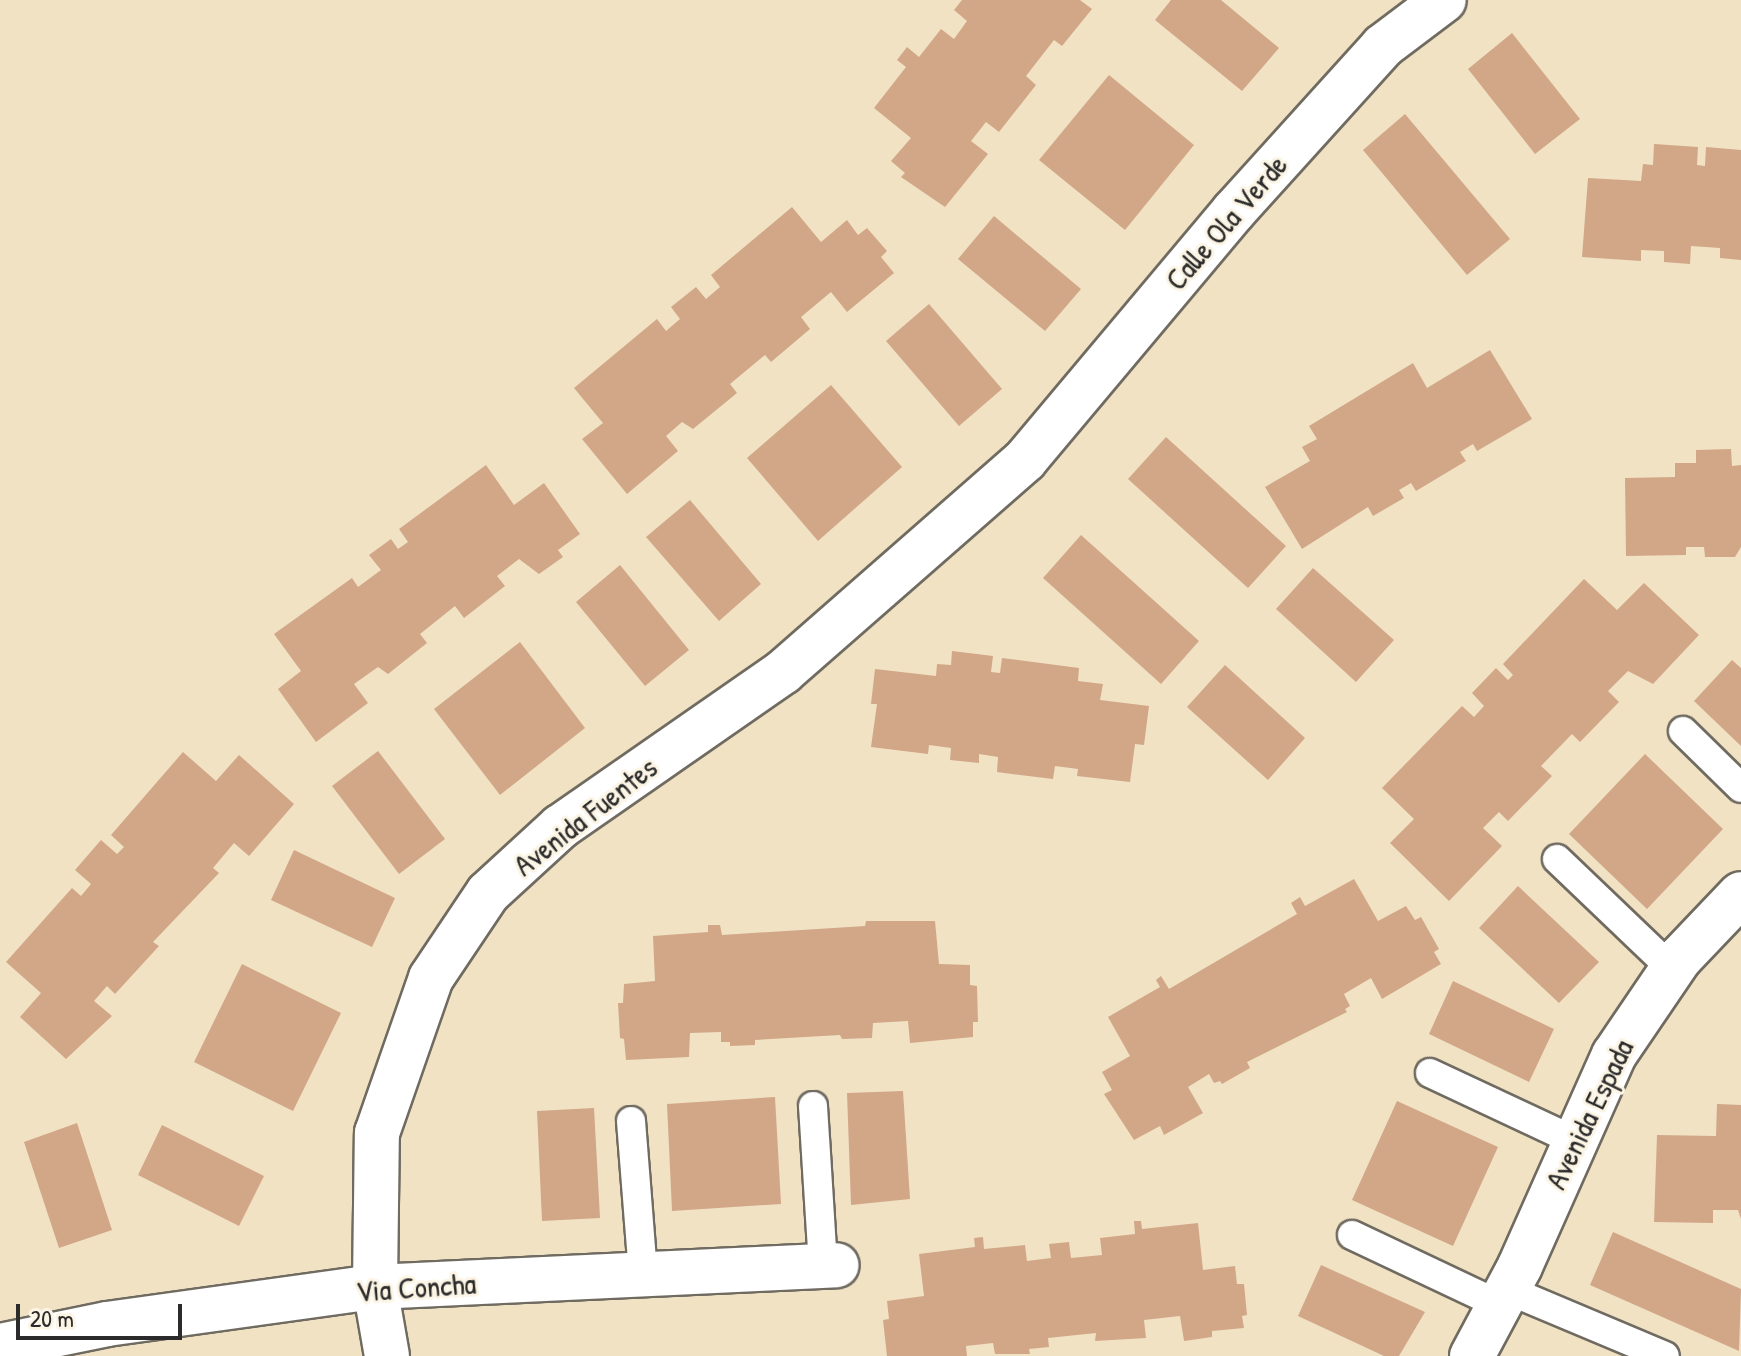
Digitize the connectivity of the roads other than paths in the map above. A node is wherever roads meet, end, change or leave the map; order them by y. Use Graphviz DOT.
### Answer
graph roads {
  1 [pos="1444,0"];
  2 [pos="1025,460"];
  3 [pos="1683,731"];
  4 [pos="1741,788"];
  5 [pos="1557,859"];
  6 [pos="1741,894"];
  7 [pos="1672,969"];
  8 [pos="1430,1073"];
  9 [pos="813,1106"];
  10 [pos="631,1121"];
  11 [pos="1573,1140"];
  12 [pos="1352,1235"];
  13 [pos="830,1266"];
  14 [pos="643,1275"];
  15 [pos="375,1287"];
  16 [pos="1504,1298"];
  17 [pos="0,1346"];
  18 [pos="387,1356"];
  19 [pos="1472,1356"];
  20 [pos="1665,1356"];
  1 -- 2 [label="street, Calle Ola Verde"];
  2 -- 15 [label="street, Avenida Fuentes"];
  3 -- 4 [label="lane"];
  5 -- 7 [label="lane"];
  6 -- 7 [label="street, Avenida Espada"];
  7 -- 11 [label="street, Avenida Espada"];
  8 -- 11 [label="lane"];
  9 -- 13 [label="lane"];
  10 -- 14 [label="lane"];
  11 -- 16 [label="street, Avenida Espada"];
  12 -- 16 [label="lane"];
  13 -- 14 [label="street, Via Concha"];
  14 -- 15 [label="street, Via Concha"];
  15 -- 17 [label="street, Via Concha"];
  15 -- 18 [label="street, Avenida Fuentes"];
  16 -- 19 [label="street, Avenida Espada"];
  16 -- 20 [label="lane"];
}
